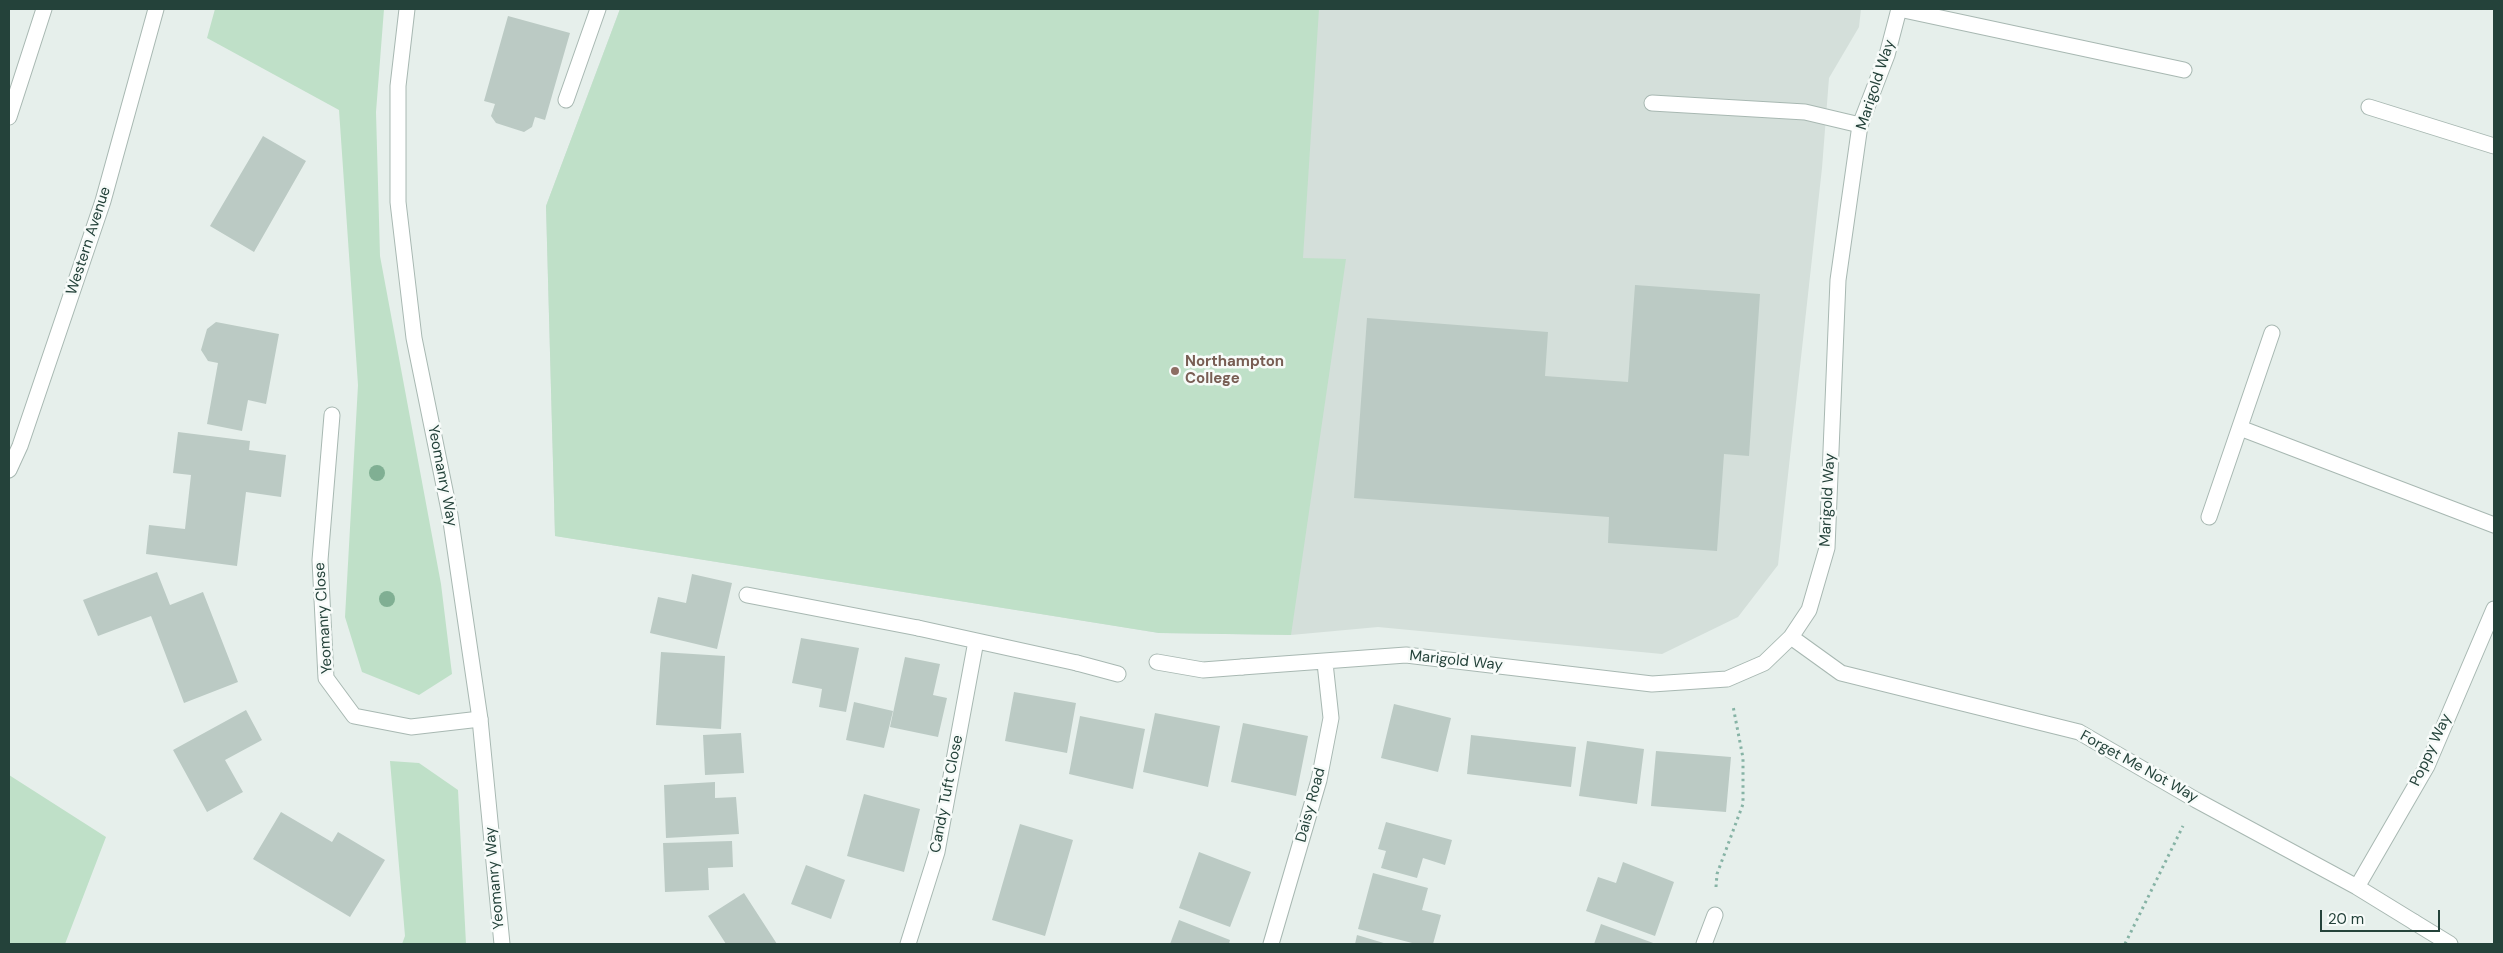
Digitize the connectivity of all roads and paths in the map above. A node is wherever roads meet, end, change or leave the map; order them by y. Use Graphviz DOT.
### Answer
graph roads {
  1 [pos="44,9"];
  2 [pos="156,9"];
  3 [pos="407,9"];
  4 [pos="598,9"];
  5 [pos="1899,9"];
  6 [pos="2184,70"];
  7 [pos="566,100"];
  8 [pos="1652,103"];
  9 [pos="2369,108"];
  10 [pos="9,117"];
  11 [pos="1860,125"];
  12 [pos="2494,146"];
  13 [pos="2272,333"];
  14 [pos="332,415"];
  15 [pos="2240,428"];
  16 [pos="9,470"];
  17 [pos="2209,517"];
  18 [pos="2494,525"];
  19 [pos="747,595"];
  20 [pos="2494,609"];
  21 [pos="1791,637"];
  22 [pos="976,641"];
  23 [pos="1157,662"];
  24 [pos="1325,663"];
  25 [pos="1118,674"];
  26 [pos="1727,679"];
  27 [pos="480,719"];
  28 [pos="2196,800"];
  29 [pos="2357,886"];
  30 [pos="1715,915"];
  31 [pos="502,944"];
  32 [pos="908,944"];
  33 [pos="1271,944"];
  34 [pos="1704,944"];
  35 [pos="2126,944"];
  36 [pos="2450,944"];
  1 -- 10 [label="street"];
  2 -- 16 [label="street, Western Avenue"];
  3 -- 27 [label="street, Yeomanry Way"];
  4 -- 7 [label="street"];
  5 -- 6 [label="street"];
  5 -- 11 [label="street, Marigold Way"];
  8 -- 11 [label="street"];
  9 -- 12 [label="street"];
  11 -- 21 [label="street, Marigold Way"];
  13 -- 15 [label="street"];
  14 -- 27 [label="street, Yeomanry Close"];
  15 -- 17 [label="street"];
  15 -- 18 [label="street"];
  19 -- 22 [label="street"];
  20 -- 29 [label="street, Poppy Way"];
  21 -- 26 [label="street, Marigold Way"];
  21 -- 28 [label="street, Forget Me Not Way"];
  22 -- 25 [label="street"];
  22 -- 32 [label="street, Candy Tuft Close"];
  23 -- 24 [label="street, Marigold Way"];
  24 -- 26 [label="street, Marigold Way"];
  24 -- 33 [label="street, Daisy Road"];
  26 -- 30 [label="path"];
  27 -- 31 [label="street, Yeomanry Way"];
  28 -- 29 [label="street, Forget Me Not Way"];
  28 -- 35 [label="path"];
  29 -- 36 [label="street, Forget Me Not Way"];
  30 -- 34 [label="street"];
}
